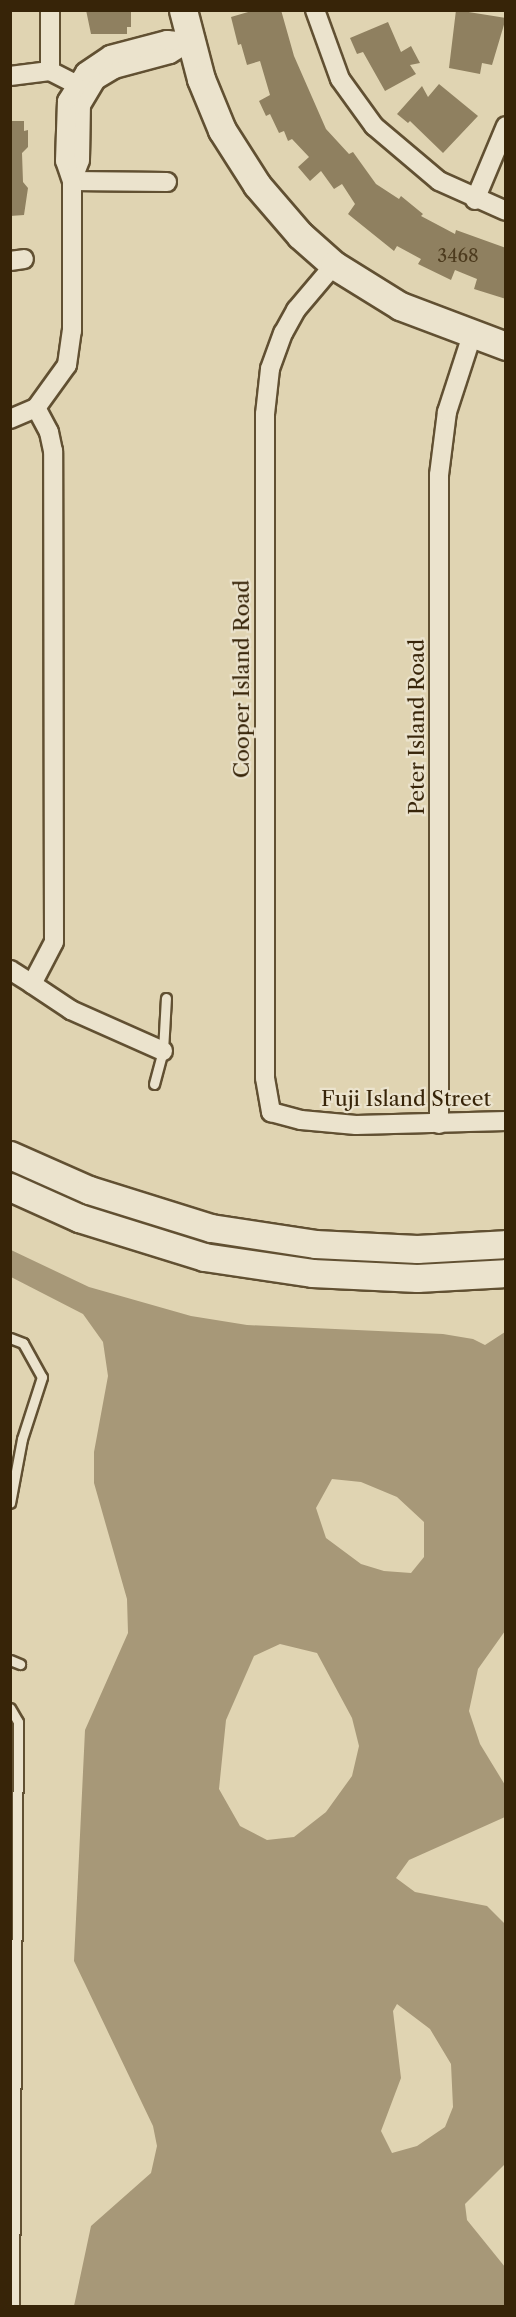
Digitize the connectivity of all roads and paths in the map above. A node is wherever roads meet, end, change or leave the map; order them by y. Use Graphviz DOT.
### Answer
graph roads {
  1 [pos="50,10"];
  2 [pos="183,10"];
  3 [pos="315,10"];
  4 [pos="189,42"];
  5 [pos="50,71"];
  6 [pos="10,76"];
  7 [pos="82,87"];
  8 [pos="506,126"];
  9 [pos="72,182"];
  10 [pos="167,183"];
  11 [pos="475,200"];
  12 [pos="506,211"];
  13 [pos="334,265"];
  14 [pos="472,335"];
  15 [pos="506,346"];
  16 [pos="36,408"];
  17 [pos="10,418"];
  18 [pos="10,970"];
  19 [pos="32,984"];
  20 [pos="166,998"];
  21 [pos="163,1051"];
  22 [pos="154,1084"];
  23 [pos="271,1113"];
  24 [pos="506,1121"];
  25 [pos="440,1124"];
  26 [pos="10,1155"];
  27 [pos="10,1187"];
  28 [pos="506,1244"];
  29 [pos="506,1273"];
  30 [pos="10,1338"];
  31 [pos="10,1503"];
  32 [pos="10,1660"];
  33 [pos="20,1664"];
  34 [pos="10,1708"];
  35 [pos="14,1922"];
  36 [pos="14,2064"];
  37 [pos="13,2262"];
  38 [pos="14,2307"];
  1 -- 5 [label="street"];
  2 -- 4 [label="main road"];
  3 -- 11 [label="street"];
  4 -- 7 [label="street"];
  4 -- 13 [label="main road"];
  5 -- 6 [label="street"];
  5 -- 7 [label="street"];
  7 -- 9 [label="street"];
  8 -- 11 [label="street"];
  9 -- 10 [label="street"];
  9 -- 16 [label="street"];
  11 -- 12 [label="street"];
  13 -- 14 [label="main road"];
  13 -- 23 [label="street, Cooper Island Road"];
  14 -- 15 [label="main road"];
  14 -- 25 [label="street, Peter Island Road"];
  16 -- 17 [label="street"];
  16 -- 19 [label="street"];
  18 -- 19 [label="street"];
  19 -- 21 [label="street"];
  20 -- 21 [label="lane"];
  21 -- 22 [label="lane"];
  23 -- 25 [label="street, Fuji Island Street"];
  24 -- 25 [label="street, Fuji Island Street"];
  26 -- 28 [label="main road"];
  27 -- 29 [label="main road"];
  30 -- 31 [label="lane"];
  32 -- 33 [label="lane"];
  34 -- 35 [label="lane"];
  35 -- 36 [label="lane"];
  36 -- 37 [label="lane"];
  37 -- 38 [label="lane"];
}
